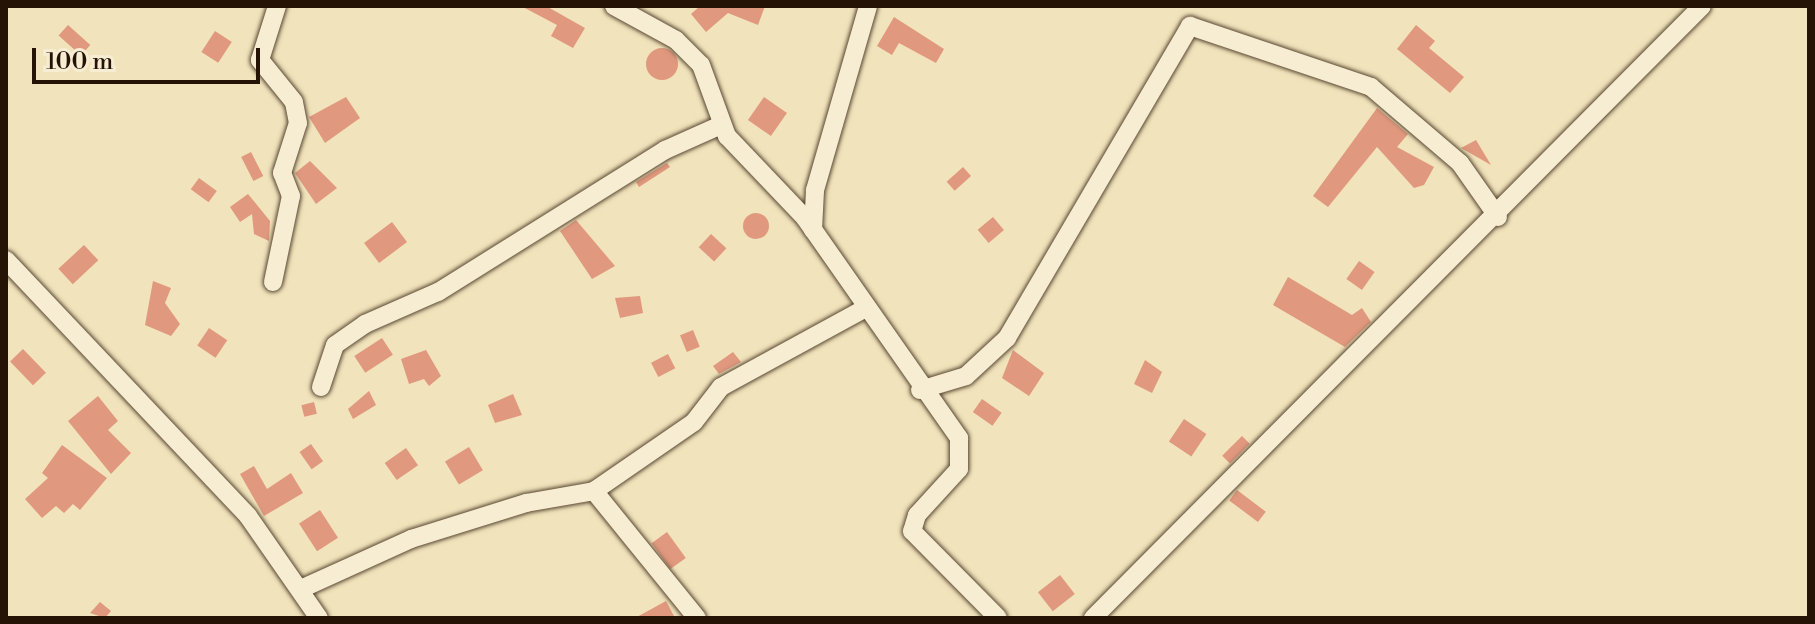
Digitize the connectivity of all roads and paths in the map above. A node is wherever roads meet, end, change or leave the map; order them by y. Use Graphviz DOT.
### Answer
graph roads {
  1 [pos="277,6"];
  2 [pos="614,6"];
  3 [pos="868,6"];
  4 [pos="1702,6"];
  5 [pos="721,125"];
  6 [pos="1498,217"];
  7 [pos="813,233"];
  8 [pos="6,260"];
  9 [pos="273,282"];
  10 [pos="864,309"];
  11 [pos="321,387"];
  12 [pos="920,390"];
  13 [pos="594,491"];
  14 [pos="303,588"];
  15 [pos="319,618"];
  16 [pos="697,618"];
  17 [pos="998,618"];
  18 [pos="1093,618"];
  1 -- 9 [label="street"];
  2 -- 5 [label="street"];
  3 -- 7 [label="street"];
  4 -- 6 [label="street"];
  5 -- 7 [label="street"];
  5 -- 11 [label="street"];
  6 -- 12 [label="street"];
  6 -- 18 [label="street"];
  7 -- 10 [label="street"];
  8 -- 14 [label="street"];
  10 -- 12 [label="street"];
  10 -- 13 [label="street"];
  12 -- 17 [label="street"];
  13 -- 14 [label="street"];
  13 -- 16 [label="street"];
  14 -- 15 [label="street"];
}
